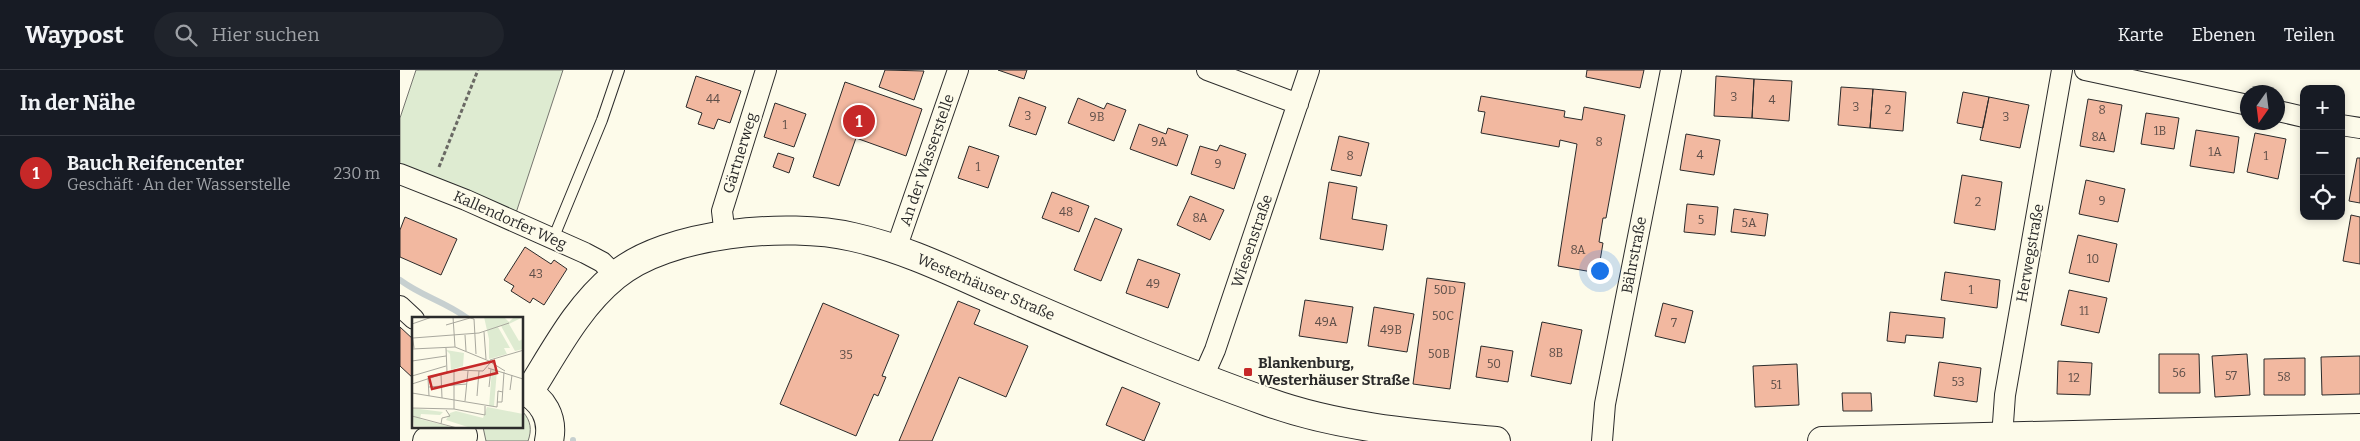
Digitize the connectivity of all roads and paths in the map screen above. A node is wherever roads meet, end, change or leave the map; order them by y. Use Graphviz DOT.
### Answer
graph roads {
  1 [pos="478,70"];
  2 [pos="619,70"];
  3 [pos="766,70"];
  4 [pos="958,70"];
  5 [pos="1207,70"];
  6 [pos="1309,70"];
  7 [pos="1671,70"];
  8 [pos="2062,70"];
  9 [pos="2085,70"];
  10 [pos="2240,103"];
  11 [pos="1298,104"];
  12 [pos="2285,112"];
  13 [pos="2300,115"];
  14 [pos="2345,125"];
  15 [pos="2360,128"];
  16 [pos="400,174"];
  17 [pos="432,186"];
  18 [pos="726,236"];
  19 [pos="553,239"];
  20 [pos="896,249"];
  21 [pos="616,275"];
  22 [pos="400,306"];
  23 [pos="412,317"];
  24 [pos="1204,377"];
  25 [pos="526,391"];
  26 [pos="2360,428"];
  27 [pos="464,435"];
  28 [pos="2002,437"];
  29 [pos="427,441"];
  30 [pos="549,441"];
  31 [pos="1496,441"];
  32 [pos="1602,441"];
  33 [pos="1822,441"];
  1 -- 17 [label="path"];
  2 -- 19 [label="lane"];
  3 -- 18 [label="street, Gärtnerweg"];
  4 -- 20 [label="street, An der Wasserstelle"];
  5 -- 11 [label="street"];
  6 -- 11 [label="street, Wiesenstraße"];
  7 -- 32 [label="street, Bährstraße"];
  8 -- 28 [label="street, Herwegstraße"];
  9 -- 10 [label="street"];
  11 -- 24 [label="street, Wiesenstraße"];
  12 -- 13 [label="street"];
  14 -- 15 [label="street"];
  16 -- 17 [label="street, Kallendorfer Weg"];
  17 -- 19 [label="street, Kallendorfer Weg"];
  18 -- 20 [label="main road, Westerhäuser Straße"];
  18 -- 21 [label="main road, Westerhäuser Straße"];
  19 -- 21 [label="street, Kallendorfer Weg"];
  20 -- 24 [label="main road, Westerhäuser Straße"];
  21 -- 25 [label="main road, Westerhäuser Straße"];
  22 -- 23 [label="street"];
  24 -- 31 [label="main road, Westerhäuser Straße"];
  25 -- 30 [label="main road"];
  26 -- 28 [label="main road"];
  27 -- 29 [label="main road"];
  28 -- 33 [label="main road"];
}
